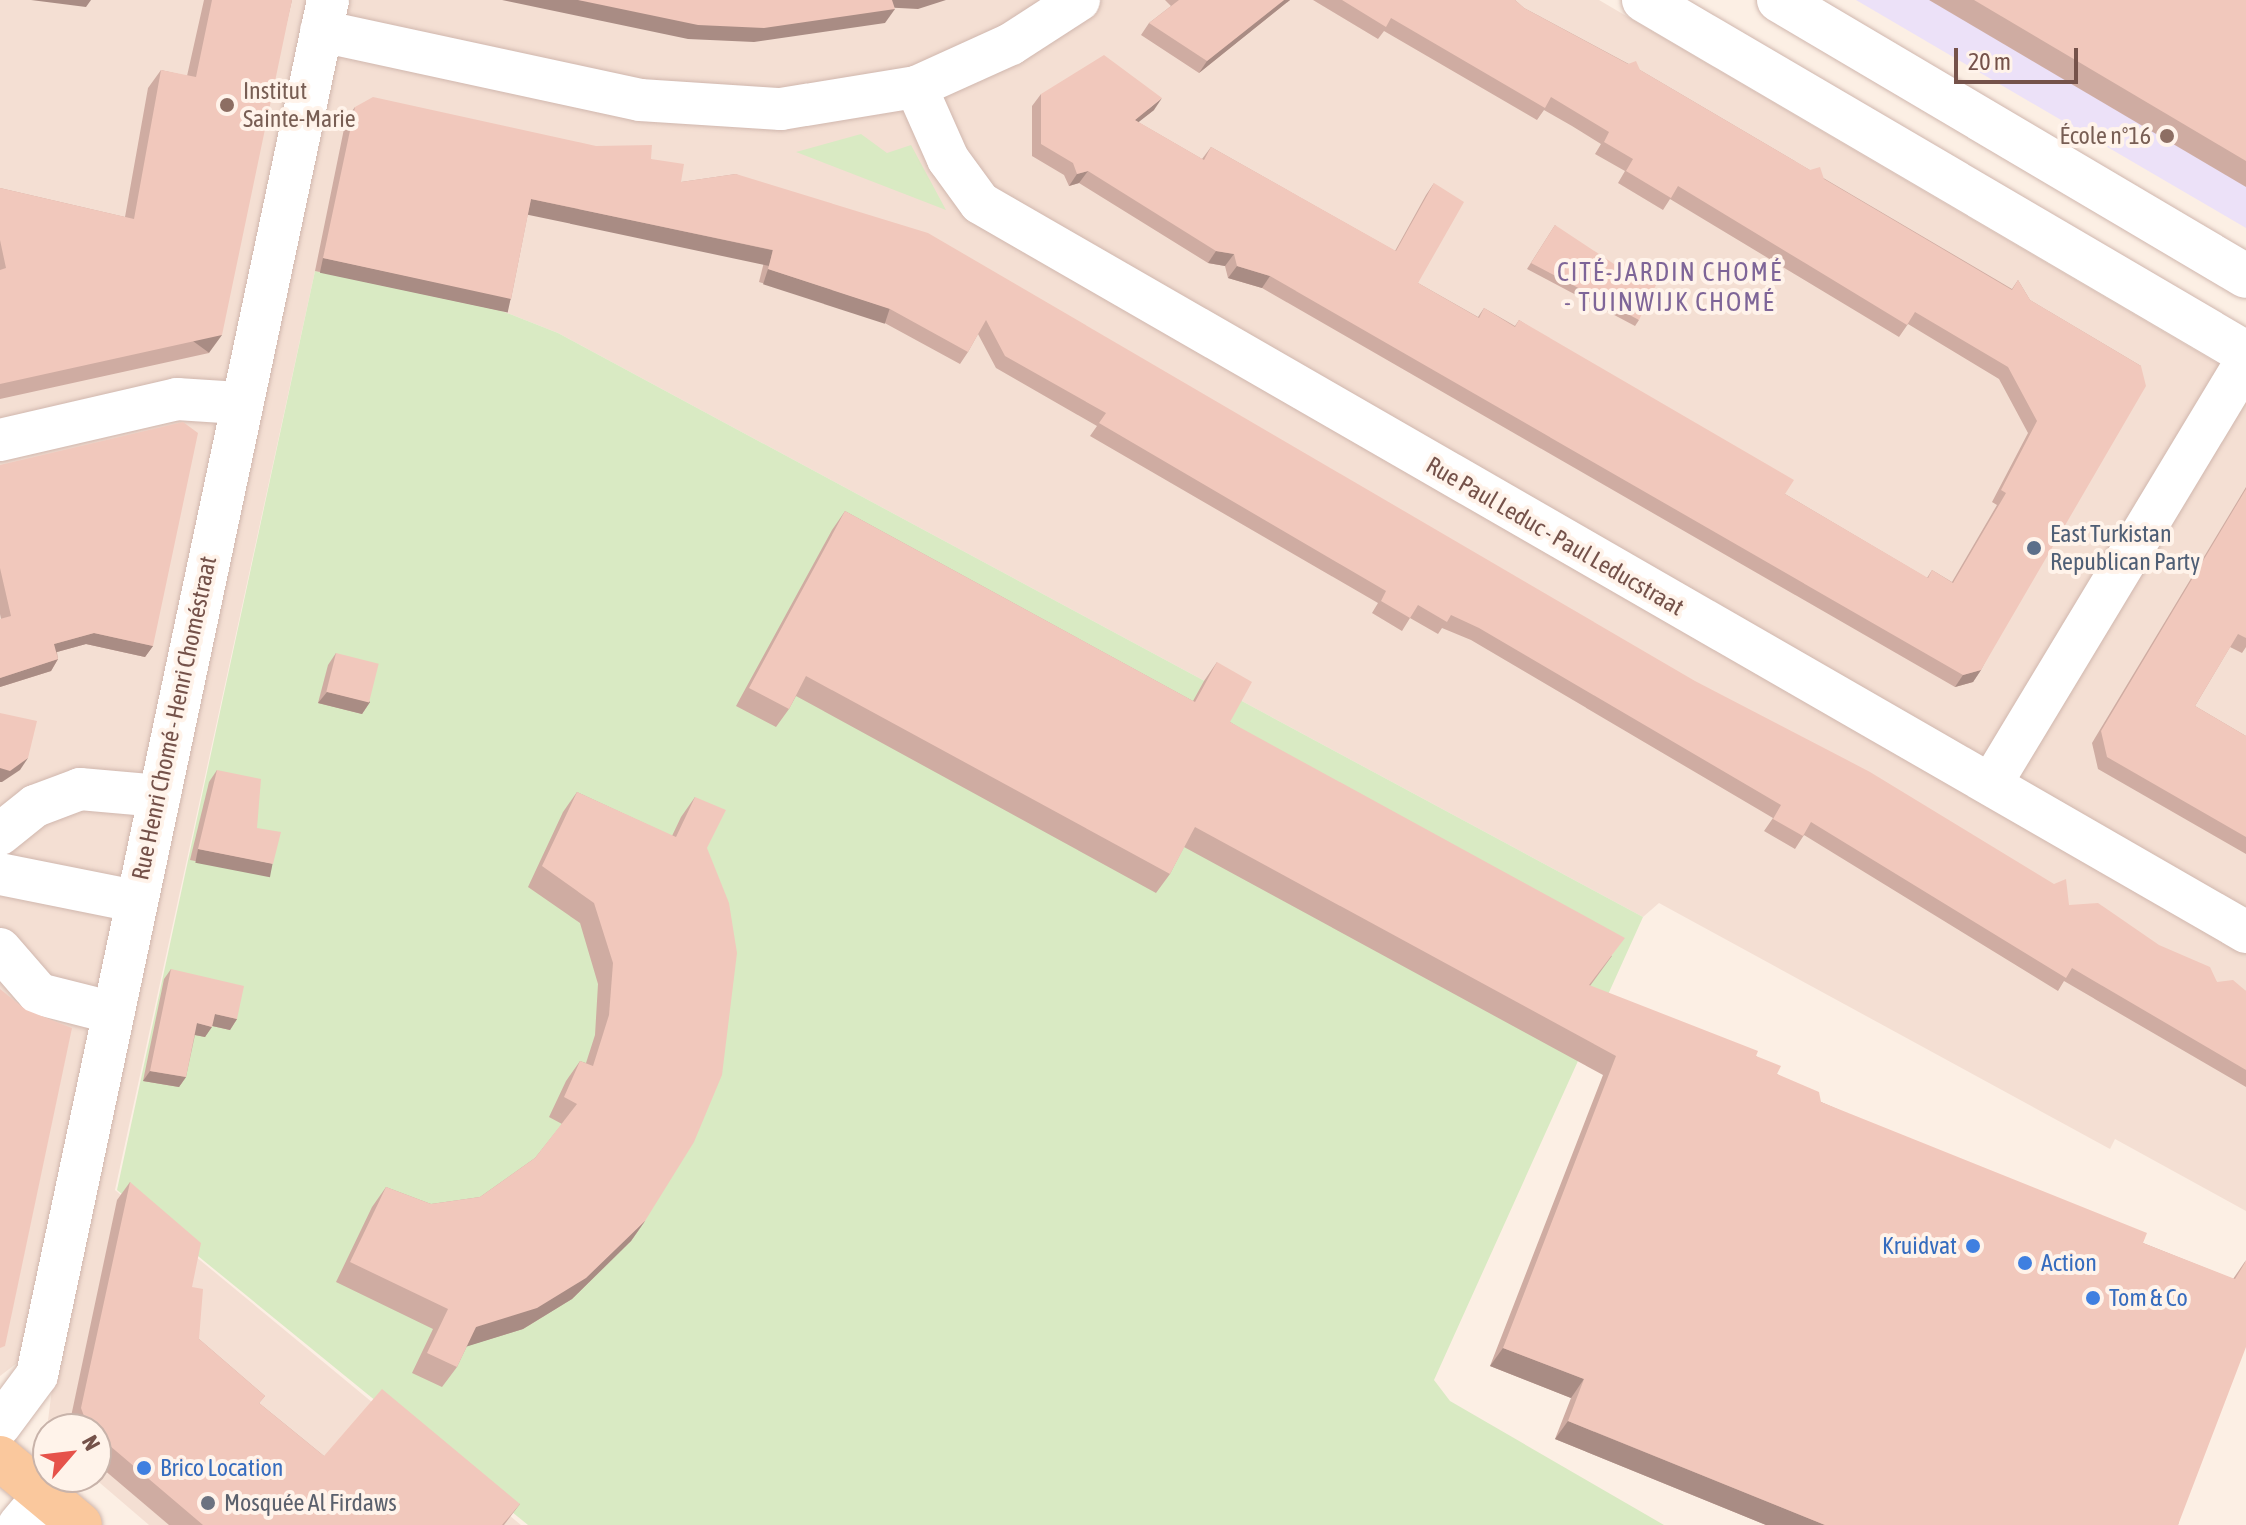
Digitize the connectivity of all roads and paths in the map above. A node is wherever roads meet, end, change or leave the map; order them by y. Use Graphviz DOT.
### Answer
graph roads {
  1 [pos="1079,0"];
  2 [pos="1644,0"];
  3 [pos="1779,0"];
  4 [pos="324,15"];
  5 [pos="916,87"];
  6 [pos="2246,276"];
  7 [pos="2246,353"];
  8 [pos="2246,361"];
  9 [pos="239,403"];
  10 [pos="0,440"];
  11 [pos="1991,784"];
  12 [pos="160,796"];
  13 [pos="0,834"];
  14 [pos="0,874"];
  15 [pos="135,901"];
  16 [pos="2246,932"];
  17 [pos="0,949"];
  18 [pos="114,1013"];
  19 [pos="0,1425"];
  20 [pos="0,1458"];
  21 [pos="32,1510"];
  22 [pos="80,1525"];
  1 -- 5 [label="street"];
  2 -- 7 [label="street"];
  3 -- 6 [label="street"];
  4 -- 5 [label="street"];
  4 -- 9 [label="street, Rue Henri Chomé - Henri Choméstraat"];
  5 -- 11 [label="street, Rue Paul Leduc - Paul Leducstraat"];
  8 -- 11 [label="street"];
  9 -- 10 [label="street"];
  9 -- 12 [label="street, Rue Henri Chomé - Henri Choméstraat"];
  11 -- 16 [label="street, Rue Paul Leduc - Paul Leducstraat"];
  12 -- 13 [label="street"];
  12 -- 15 [label="street, Rue Henri Chomé - Henri Choméstraat"];
  14 -- 15 [label="street"];
  15 -- 18 [label="street, Rue Henri Chomé - Henri Choméstraat"];
  17 -- 18 [label="street"];
  18 -- 19 [label="street, Rue Henri Chomé - Henri Choméstraat"];
  20 -- 21 [label="main road"];
  21 -- 22 [label="main road"];
}
